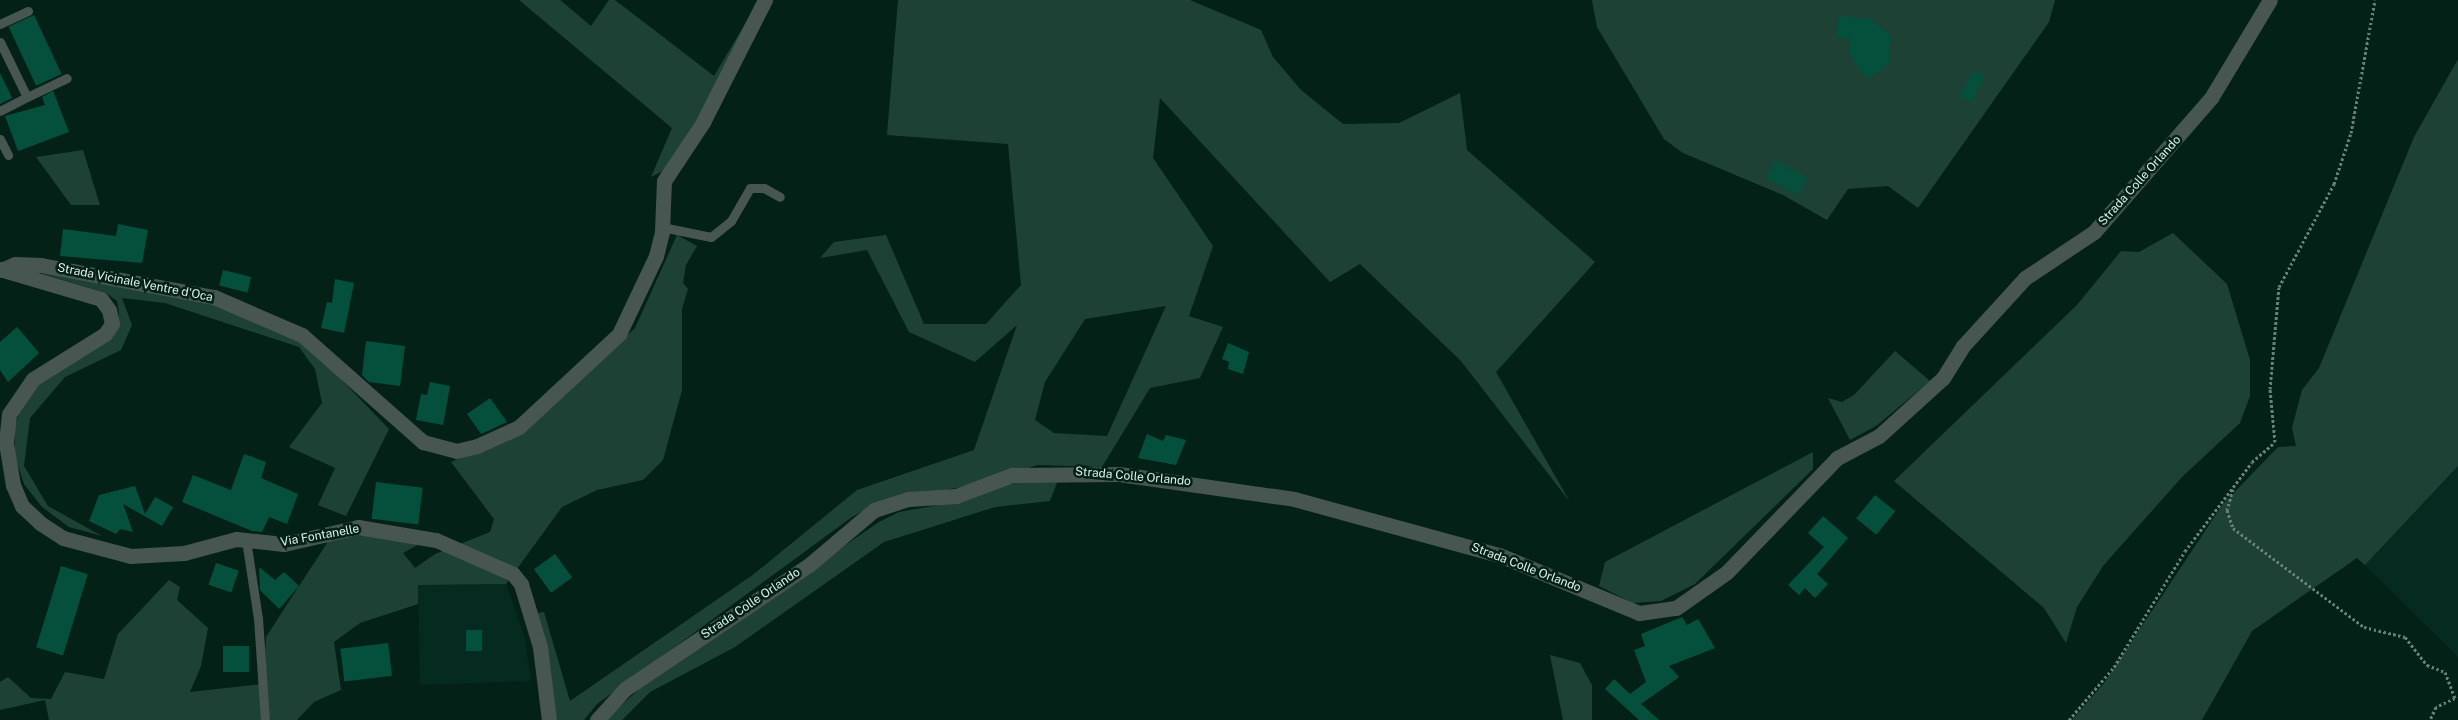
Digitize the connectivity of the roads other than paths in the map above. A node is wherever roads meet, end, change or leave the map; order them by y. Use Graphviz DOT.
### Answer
graph roads {
  1 [pos="765,0"];
  2 [pos="2270,0"];
  3 [pos="28,11"];
  4 [pos="0,24"];
  5 [pos="0,42"];
  6 [pos="67,78"];
  7 [pos="28,97"];
  8 [pos="0,111"];
  9 [pos="0,139"];
  10 [pos="8,155"];
  11 [pos="780,197"];
  12 [pos="662,227"];
  13 [pos="1,270"];
  14 [pos="246,540"];
  15 [pos="265,720"];
  16 [pos="549,720"];
  17 [pos="597,720"];
  1 -- 12 [label="street, Strada Vicinale Ventre d'Oca"];
  2 -- 17 [label="street, Strada Colle Orlando"];
  3 -- 4 [label="lane"];
  5 -- 7 [label="lane"];
  6 -- 7 [label="lane"];
  7 -- 8 [label="lane"];
  9 -- 10 [label="lane"];
  11 -- 12 [label="lane"];
  12 -- 13 [label="street, Strada Vicinale Ventre d'Oca"];
  13 -- 14 [label="street, Via Fontanelle"];
  14 -- 15 [label="lane"];
  14 -- 16 [label="street, Via Fontanelle"];
}
